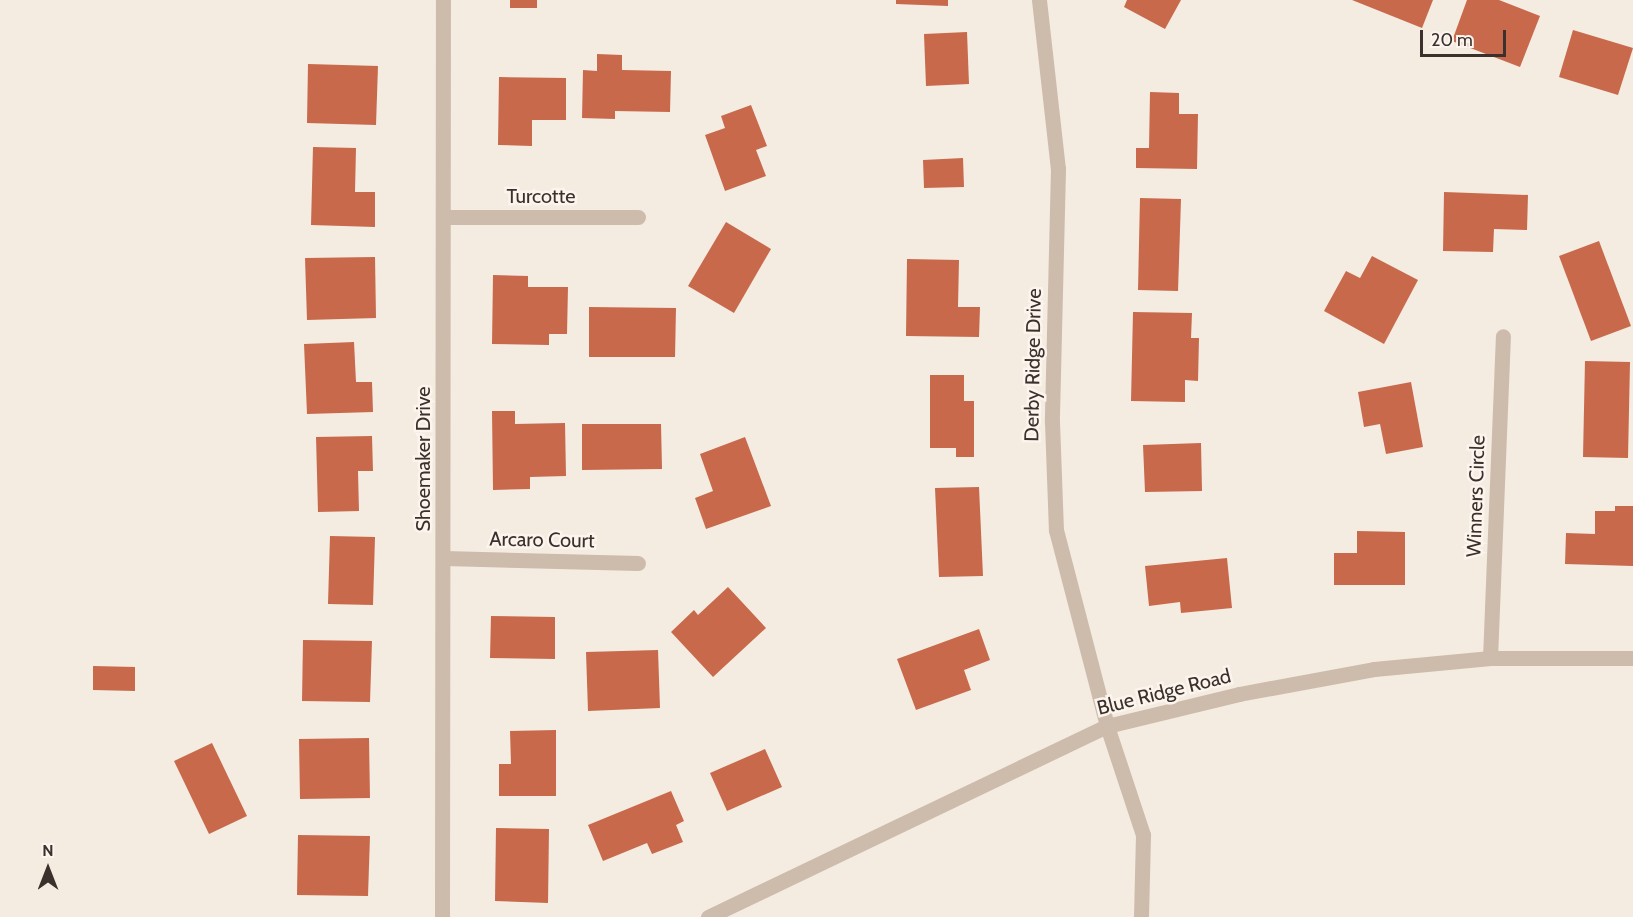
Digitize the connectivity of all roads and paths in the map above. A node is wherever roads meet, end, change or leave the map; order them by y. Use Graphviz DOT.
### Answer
graph roads {
  1 [pos="443,0"];
  2 [pos="1039,0"];
  3 [pos="443,217"];
  4 [pos="638,217"];
  5 [pos="1503,336"];
  6 [pos="444,558"];
  7 [pos="638,563"];
  8 [pos="1490,658"];
  9 [pos="1633,658"];
  10 [pos="1107,726"];
  11 [pos="442,917"];
  12 [pos="708,917"];
  13 [pos="1141,917"];
  1 -- 3 [label="street, Shoemaker Drive"];
  2 -- 10 [label="street, Derby Ridge Drive"];
  3 -- 4 [label="street, Turcotte"];
  3 -- 6 [label="street, Shoemaker Drive"];
  5 -- 8 [label="street, Winners Circle"];
  6 -- 7 [label="street, Arcaro Court"];
  6 -- 11 [label="street, Shoemaker Drive"];
  8 -- 9 [label="street, Blue Ridge Road"];
  8 -- 10 [label="street, Blue Ridge Road"];
  10 -- 12 [label="street, Blue Ridge Road"];
  10 -- 13 [label="street, Derby Ridge Drive"];
}
